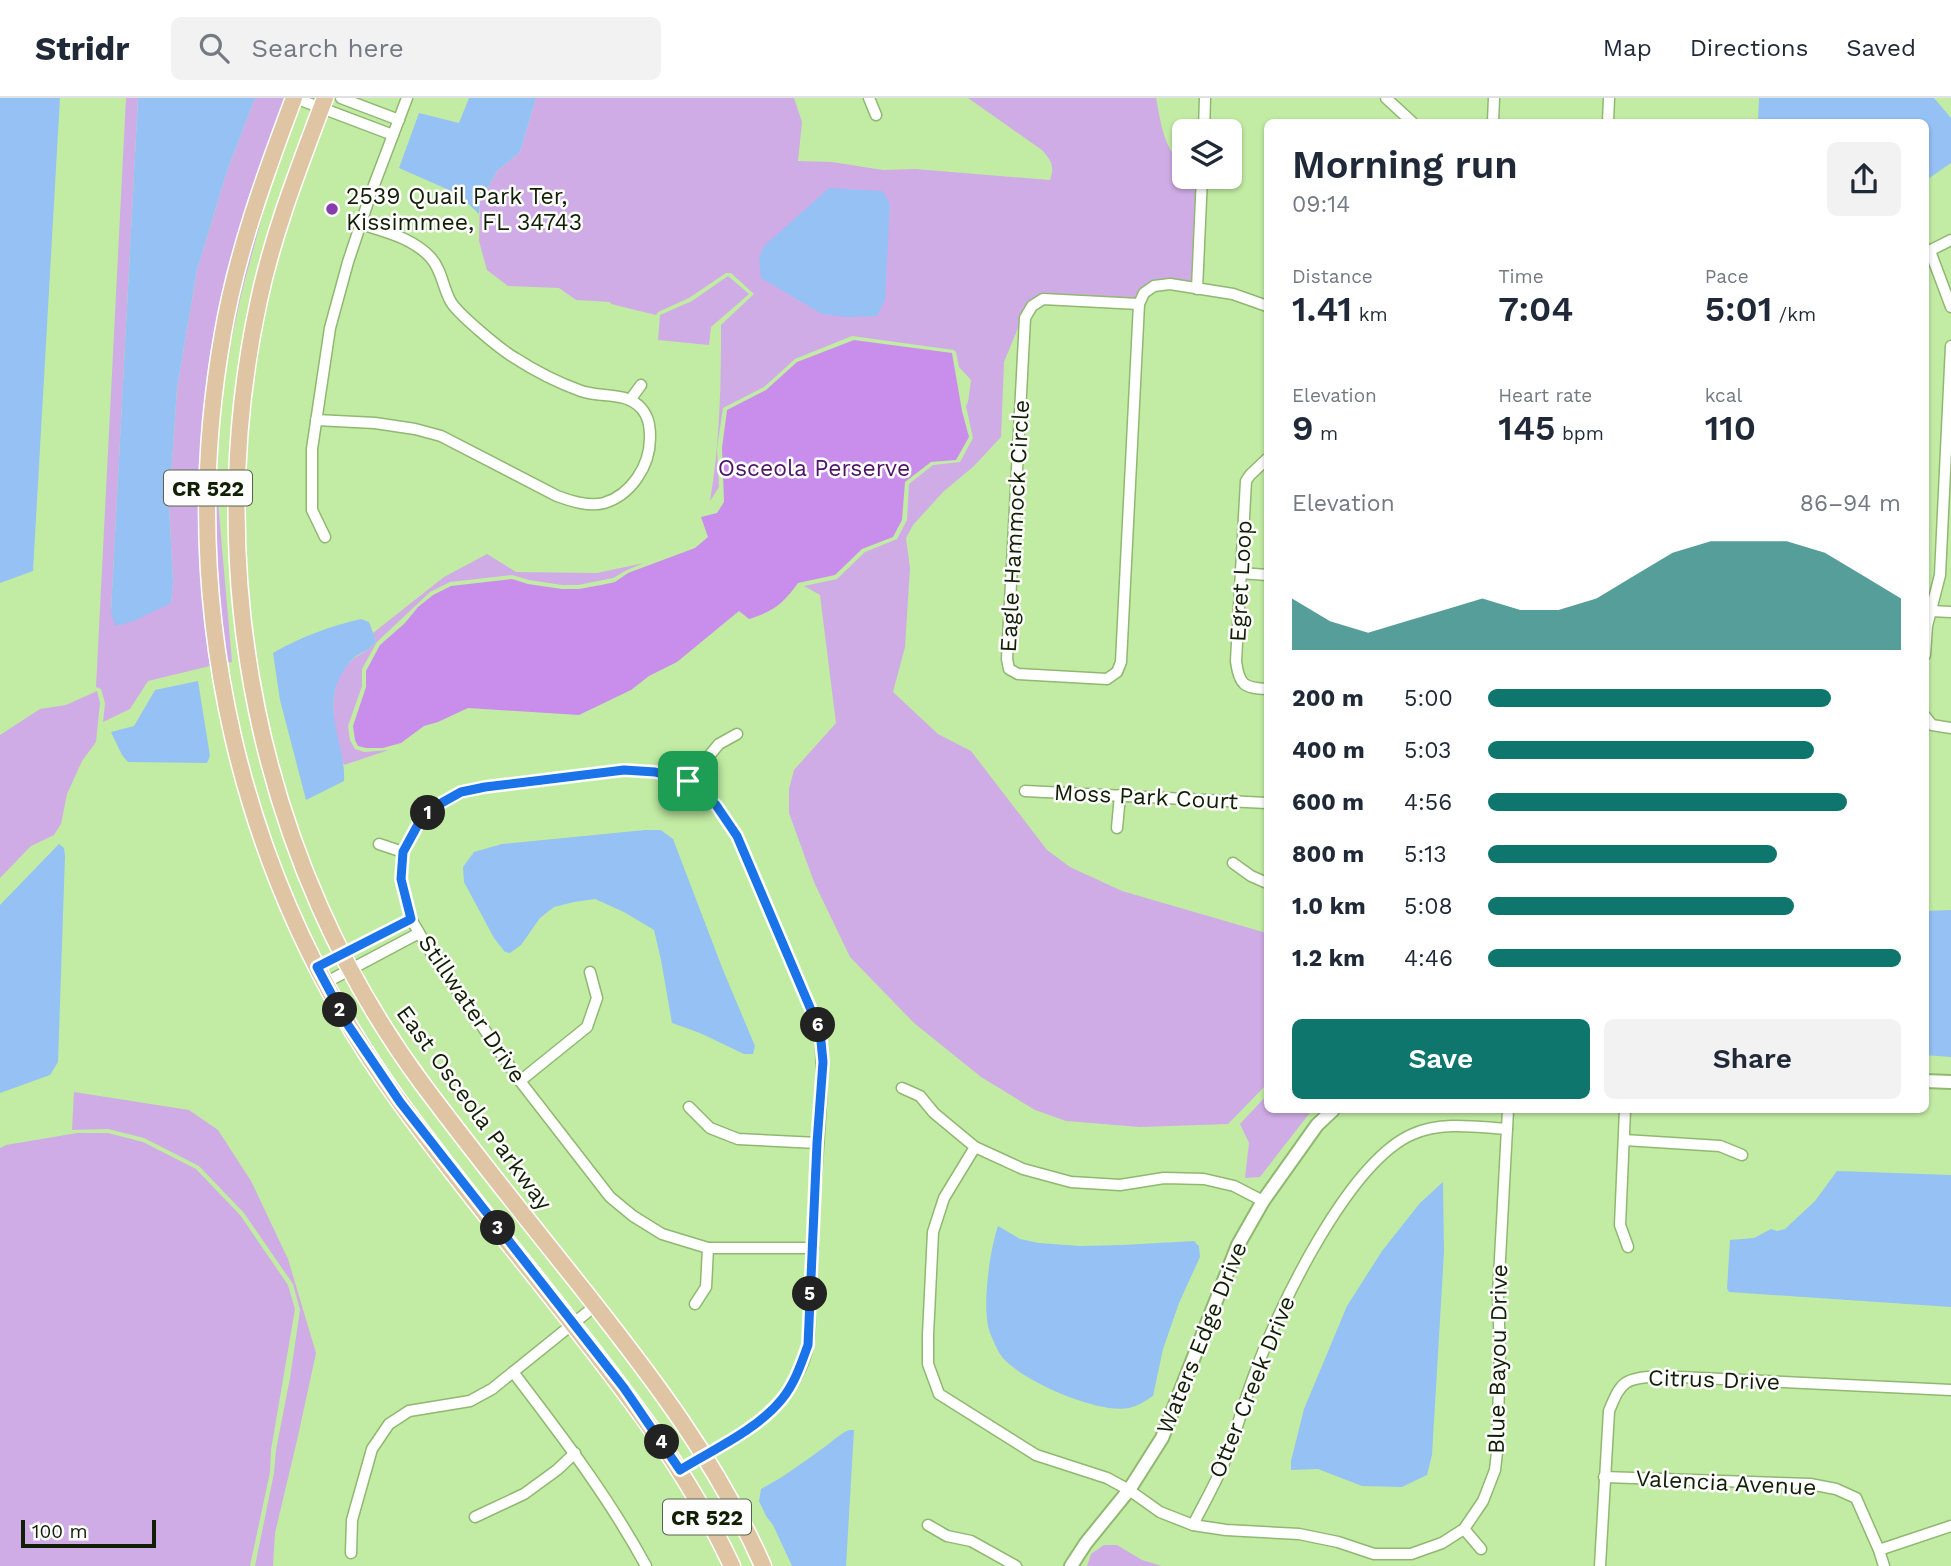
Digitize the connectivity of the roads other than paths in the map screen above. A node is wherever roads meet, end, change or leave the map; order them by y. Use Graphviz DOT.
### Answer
graph roads {
  1 [pos="294,98"];
  2 [pos="341,98"];
  3 [pos="407,98"];
  4 [pos="869,98"];
  5 [pos="1205,98"];
  6 [pos="1386,98"];
  7 [pos="1494,98"];
  8 [pos="1609,98"];
  9 [pos="323,103"];
  10 [pos="876,115"];
  11 [pos="1204,119"];
  12 [pos="1409,119"];
  13 [pos="1493,119"];
  14 [pos="1608,119"];
  15 [pos="399,120"];
  16 [pos="393,135"];
  17 [pos="1201,189"];
  18 [pos="360,224"];
  19 [pos="1951,240"];
  20 [pos="1929,251"];
  21 [pos="1929,254"];
  22 [pos="1197,289"];
  23 [pos="1139,304"];
  24 [pos="1264,305"];
  25 [pos="1951,307"];
  26 [pos="1951,346"];
  27 [pos="641,385"];
  28 [pos="630,400"];
  29 [pos="316,420"];
  30 [pos="1264,462"];
  31 [pos="325,537"];
  32 [pos="1241,573"];
  33 [pos="1264,575"];
  34 [pos="1931,611"];
  35 [pos="1951,612"];
  36 [pos="1929,618"];
  37 [pos="1264,689"];
  38 [pos="1929,721"];
  39 [pos="1951,728"];
  40 [pos="737,734"];
  41 [pos="688,781"];
  42 [pos="1025,791"];
  43 [pos="1120,795"];
  44 [pos="1264,803"];
  45 [pos="1117,828"];
  46 [pos="379,844"];
  47 [pos="403,852"];
  48 [pos="1233,863"];
  49 [pos="1264,882"];
  50 [pos="411,919"];
  51 [pos="419,933"];
  52 [pos="342,954"];
  53 [pos="317,967"];
  54 [pos="350,970"];
  55 [pos="590,972"];
  56 [pos="325,983"];
  57 [pos="520,1081"];
  58 [pos="1929,1081"];
  59 [pos="1951,1082"];
  60 [pos="902,1088"];
  61 [pos="689,1107"];
  62 [pos="1331,1113"];
  63 [pos="1508,1113"];
  64 [pos="1625,1113"];
  65 [pos="1507,1129"];
  66 [pos="1624,1140"];
  67 [pos="817,1143"];
  68 [pos="975,1147"];
  69 [pos="1742,1155"];
  70 [pos="1263,1201"];
  71 [pos="1628,1247"];
  72 [pos="708,1248"];
  73 [pos="813,1248"];
  74 [pos="695,1304"];
  75 [pos="596,1306"];
  76 [pos="573,1324"];
  77 [pos="513,1372"];
  78 [pos="1951,1390"];
  79 [pos="575,1453"];
  80 [pos="705,1455"];
  81 [pos="680,1470"];
  82 [pos="1604,1477"];
  83 [pos="1129,1490"];
  84 [pos="475,1517"];
  85 [pos="928,1525"];
  86 [pos="1193,1525"];
  87 [pos="1951,1526"];
  88 [pos="1464,1529"];
  89 [pos="1481,1549"];
  90 [pos="1879,1550"];
  91 [pos="351,1553"];
  92 [pos="646,1566"];
  93 [pos="732,1566"];
  94 [pos="763,1566"];
  95 [pos="1016,1566"];
  96 [pos="1071,1566"];
  97 [pos="1601,1566"];
  98 [pos="1884,1566"];
  1 -- 9 [label="street"];
  1 -- 53 [label="main road, CR 522"];
  2 -- 15 [label="street"];
  3 -- 15 [label="street"];
  4 -- 10 [label="street"];
  5 -- 11 [label="street"];
  6 -- 12 [label="street"];
  7 -- 13 [label="street"];
  8 -- 14 [label="street"];
  9 -- 16 [label="street"];
  9 -- 52 [label="main road, East Osceola Parkway / CR 522"];
  15 -- 16 [label="street"];
  16 -- 18 [label="street"];
  17 -- 22 [label="street"];
  18 -- 28 [label="street"];
  18 -- 29 [label="street"];
  19 -- 20 [label="street"];
  21 -- 25 [label="street"];
  22 -- 23 [label="street"];
  22 -- 24 [label="street"];
  23 -- 23 [label="street, Eagle Hammock Circle"];
  26 -- 34 [label="street"];
  27 -- 28 [label="street"];
  28 -- 29 [label="street"];
  29 -- 31 [label="street"];
  30 -- 32 [label="street, Egret Loop"];
  32 -- 33 [label="street"];
  32 -- 37 [label="street, Egret Loop"];
  34 -- 35 [label="street"];
  34 -- 36 [label="street"];
  38 -- 39 [label="street"];
  40 -- 41 [label="street"];
  41 -- 47 [label="street, Stillwater Drive"];
  41 -- 67 [label="street, Stillwater Drive"];
  42 -- 43 [label="street, Moss Park Court"];
  43 -- 44 [label="street, Moss Park Court"];
  43 -- 45 [label="street"];
  46 -- 47 [label="street"];
  47 -- 50 [label="street, Stillwater Drive"];
  48 -- 49 [label="street"];
  50 -- 51 [label="street, Stillwater Drive"];
  50 -- 52 [label="street"];
  51 -- 54 [label="street"];
  51 -- 57 [label="street, Stillwater Drive"];
  52 -- 53 [label="street"];
  52 -- 54 [label="main road, East Osceola Parkway / CR 522"];
  53 -- 56 [label="main road, CR 522"];
  54 -- 56 [label="street"];
  54 -- 75 [label="main road, East Osceola Parkway / CR 522"];
  55 -- 57 [label="street"];
  56 -- 76 [label="main road, CR 522"];
  57 -- 72 [label="street, Stillwater Drive"];
  58 -- 59 [label="street"];
  60 -- 68 [label="street"];
  61 -- 67 [label="street"];
  62 -- 70 [label="street, Waters Edge Drive"];
  63 -- 65 [label="street, Blue Bayou Drive"];
  64 -- 66 [label="street"];
  65 -- 86 [label="street, Otter Creek Drive"];
  65 -- 88 [label="street, Blue Bayou Drive"];
  66 -- 69 [label="street"];
  66 -- 71 [label="street"];
  67 -- 73 [label="street, Stillwater Drive"];
  68 -- 70 [label="street"];
  68 -- 83 [label="street, Blue Bayou Drive"];
  70 -- 83 [label="street, Waters Edge Drive"];
  72 -- 73 [label="street, Stillwater Drive"];
  72 -- 74 [label="street"];
  73 -- 80 [label="street, Stillwater Drive"];
  75 -- 76 [label="street"];
  75 -- 80 [label="main road, East Osceola Parkway / CR 522"];
  76 -- 77 [label="street"];
  76 -- 81 [label="main road, CR 522"];
  77 -- 79 [label="street"];
  77 -- 91 [label="street"];
  78 -- 82 [label="street, Citrus Drive"];
  79 -- 84 [label="street"];
  79 -- 92 [label="street"];
  80 -- 81 [label="street, Stillwater Drive"];
  80 -- 94 [label="main road, East Osceola Parkway / CR 522"];
  81 -- 93 [label="main road, CR 522"];
  82 -- 90 [label="street, Valencia Avenue"];
  82 -- 97 [label="street, Citrus Drive"];
  83 -- 86 [label="street, Blue Bayou Drive"];
  83 -- 96 [label="street, Waters Edge Drive"];
  85 -- 95 [label="street"];
  86 -- 88 [label="street, Blue Bayou Drive"];
  87 -- 90 [label="street"];
  88 -- 89 [label="street"];
  90 -- 98 [label="street, Valencia Avenue"];
}
